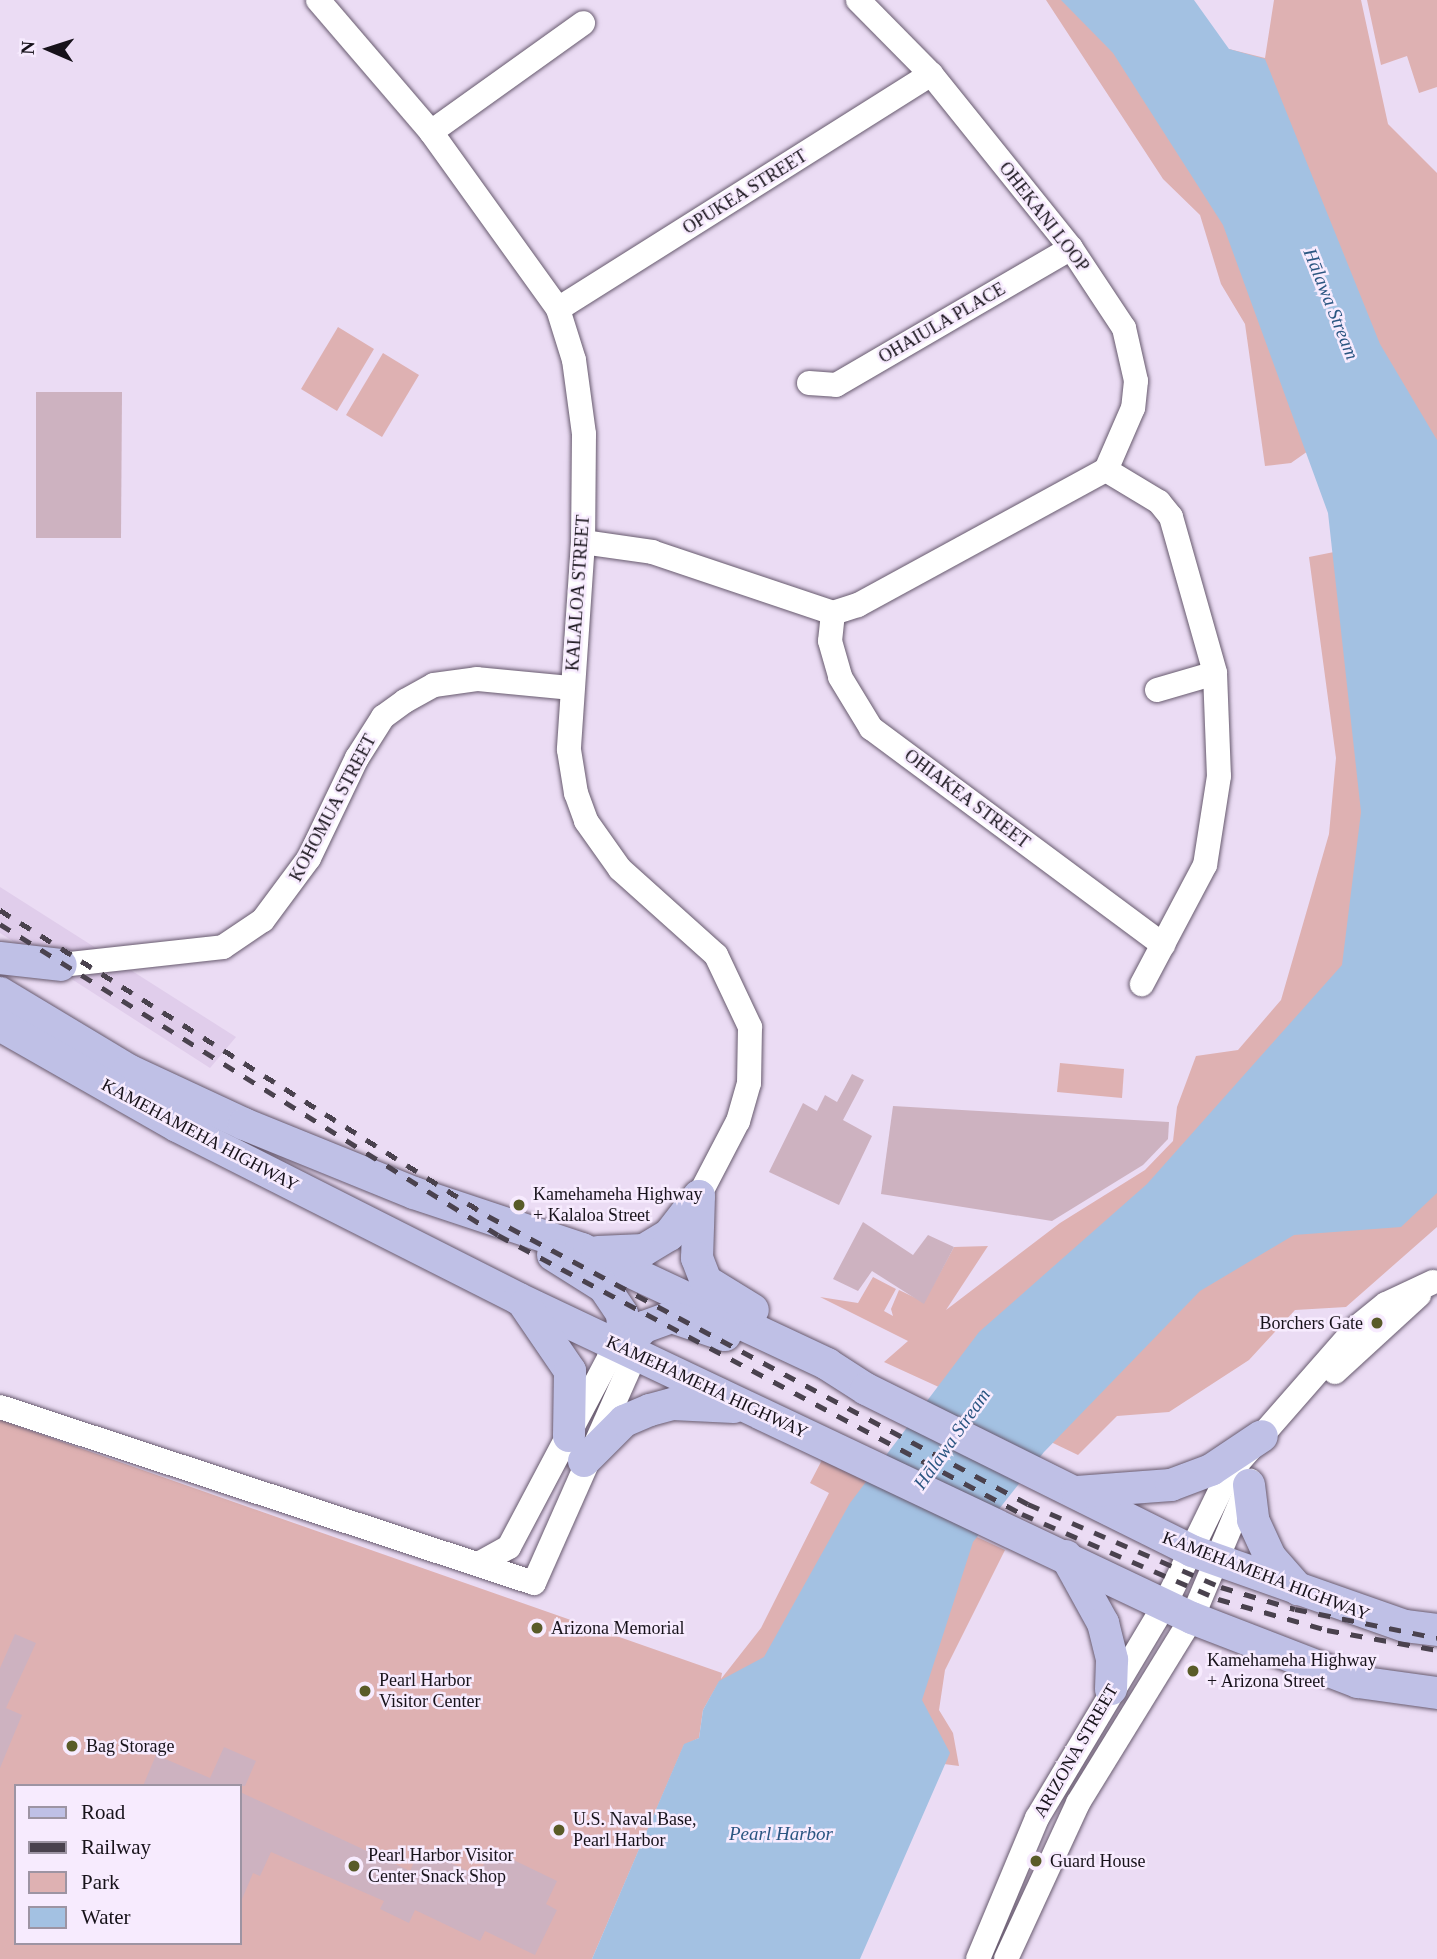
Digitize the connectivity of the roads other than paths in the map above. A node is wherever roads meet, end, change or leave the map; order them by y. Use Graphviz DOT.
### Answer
graph roads {
  1 [pos="318,0"];
  2 [pos="858,0"];
  3 [pos="583,23"];
  4 [pos="931,74"];
  5 [pos="431,132"];
  6 [pos="1071,248"];
  7 [pos="558,309"];
  8 [pos="809,383"];
  9 [pos="1106,470"];
  10 [pos="583,542"];
  11 [pos="833,613"];
  12 [pos="1215,673"];
  13 [pos="571,688"];
  14 [pos="1157,690"];
  15 [pos="1163,944"];
  16 [pos="0,958"];
  17 [pos="61,965"];
  18 [pos="1142,984"];
  19 [pos="0,993"];
  20 [pos="0,1025"];
  21 [pos="699,1196"];
  22 [pos="487,1219"];
  23 [pos="582,1250"];
  24 [pos="1435,1280"];
  25 [pos="519,1299"];
  26 [pos="625,1346"];
  27 [pos="785,1346"];
  28 [pos="828,1364"];
  29 [pos="0,1407"];
  30 [pos="748,1408"];
  31 [pos="1271,1426"];
  32 [pos="576,1448"];
  33 [pos="1064,1485"];
  34 [pos="1249,1485"];
  35 [pos="1202,1555"];
  36 [pos="1066,1556"];
  37 [pos="482,1562"];
  38 [pos="1301,1593"];
  39 [pos="1179,1611"];
  40 [pos="1437,1630"];
  41 [pos="1111,1689"];
  42 [pos="1437,1693"];
  43 [pos="978,1959"];
  44 [pos="1006,1959"];
  1 -- 5 [label="street, KALALOA STREET"];
  2 -- 4 [label="street, OHEKANI LOOP"];
  3 -- 5 [label="street"];
  4 -- 6 [label="street, OHEKANI LOOP"];
  4 -- 7 [label="street, OPUKEA STREET"];
  5 -- 7 [label="street, KALALOA STREET"];
  6 -- 8 [label="street, OHAIULA PLACE"];
  6 -- 9 [label="street, OHEKANI LOOP"];
  7 -- 10 [label="street, KALALOA STREET"];
  9 -- 11 [label="street"];
  9 -- 12 [label="street"];
  10 -- 11 [label="street"];
  10 -- 13 [label="street, KALALOA STREET"];
  11 -- 15 [label="street, OHIAKEA STREET"];
  12 -- 14 [label="street"];
  12 -- 15 [label="street"];
  13 -- 17 [label="street, KOHOMUA STREET"];
  13 -- 21 [label="street, KALALOA STREET"];
  15 -- 18 [label="street"];
  16 -- 17 [label="main road"];
  19 -- 22 [label="main road, KAMEHAMEHA HIGHWAY"];
  20 -- 25 [label="main road, KAMEHAMEHA HIGHWAY"];
  21 -- 23 [label="main road"];
  21 -- 28 [label="main road"];
  22 -- 23 [label="main road, KAMEHAMEHA HIGHWAY"];
  22 -- 26 [label="main road"];
  23 -- 27 [label="main road, KAMEHAMEHA HIGHWAY"];
  24 -- 31 [label="street"];
  25 -- 26 [label="main road, KAMEHAMEHA HIGHWAY"];
  25 -- 32 [label="main road"];
  26 -- 27 [label="main road"];
  26 -- 30 [label="main road, KAMEHAMEHA HIGHWAY"];
  26 -- 32 [label="street"];
  27 -- 28 [label="main road, KAMEHAMEHA HIGHWAY"];
  28 -- 33 [label="main road, KAMEHAMEHA HIGHWAY"];
  29 -- 37 [label="street"];
  30 -- 32 [label="main road"];
  30 -- 36 [label="main road, KAMEHAMEHA HIGHWAY"];
  31 -- 33 [label="main road"];
  31 -- 34 [label="street"];
  31 -- 35 [label="street"];
  32 -- 37 [label="street"];
  32 -- 37 [label="street"];
  33 -- 35 [label="main road, KAMEHAMEHA HIGHWAY"];
  34 -- 35 [label="street"];
  34 -- 38 [label="main road"];
  35 -- 38 [label="main road, KAMEHAMEHA HIGHWAY"];
  35 -- 39 [label="street, ARIZONA STREET"];
  36 -- 39 [label="main road, KAMEHAMEHA HIGHWAY"];
  36 -- 41 [label="main road"];
  38 -- 40 [label="main road, KAMEHAMEHA HIGHWAY"];
  39 -- 41 [label="street, ARIZONA STREET"];
  39 -- 42 [label="main road, KAMEHAMEHA HIGHWAY"];
  39 -- 44 [label="street, ARIZONA STREET"];
  41 -- 43 [label="street, ARIZONA STREET"];
}
